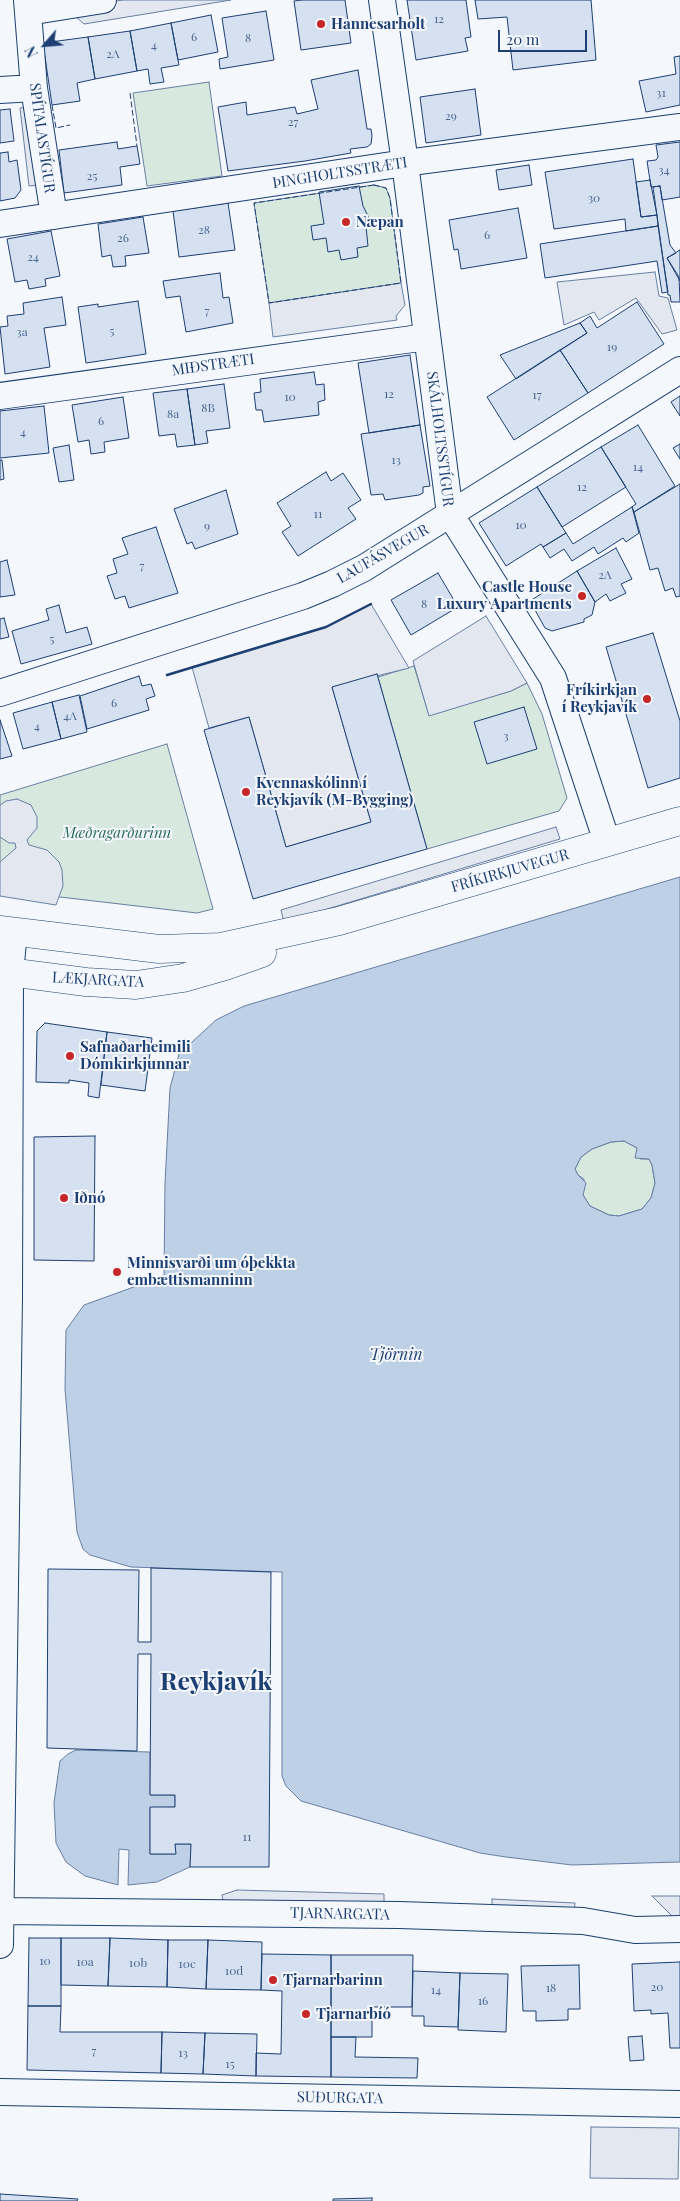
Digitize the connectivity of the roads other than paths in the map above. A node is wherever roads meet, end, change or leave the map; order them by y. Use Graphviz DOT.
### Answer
graph roads {
  1 [pos="103,0"];
  2 [pos="382,0"];
  3 [pos="27,6"];
  4 [pos="34,88"];
  5 [pos="0,90"];
  6 [pos="680,127"];
  7 [pos="406,163"];
  8 [pos="54,216"];
  9 [pos="0,224"];
  10 [pos="427,337"];
  11 [pos="680,370"];
  12 [pos="0,396"];
  13 [pos="450,514"];
  14 [pos="0,693"];
  15 [pos="680,821"];
  16 [pos="607,842"];
  17 [pos="7,931"];
  18 [pos="223,957"];
  19 [pos="5,972"];
  20 [pos="4,1298"];
  21 [pos="0,1911"];
  22 [pos="680,1929"];
  23 [pos="0,1945"];
  24 [pos="0,2092"];
  25 [pos="680,2104"];
  1 -- 3 [label="street"];
  2 -- 7 [label="street, SKÁLHOLTSSTÍGUR"];
  3 -- 4 [label="street, SPÍTALASTÍGUR"];
  4 -- 5 [label="street"];
  4 -- 8 [label="street, SPÍTALASTÍGUR"];
  6 -- 7 [label="street, ÞINGHOLTSSTRÆTI"];
  7 -- 8 [label="street, ÞINGHOLTSSTRÆTI"];
  7 -- 10 [label="street, SKÁLHOLTSSTÍGUR"];
  8 -- 9 [label="street, ÞINGHOLTSSTRÆTI"];
  10 -- 12 [label="street, MIÐSTRÆTI"];
  10 -- 13 [label="street, SKÁLHOLTSSTÍGUR"];
  11 -- 13 [label="street, LAUFÁSVEGUR"];
  13 -- 14 [label="street, LAUFÁSVEGUR"];
  13 -- 16 [label="street, SKÁLHOLTSSTÍGUR"];
  15 -- 16 [label="main road, FRÍKIRKJUVEGUR"];
  16 -- 18 [label="main road, FRÍKIRKJUVEGUR"];
  17 -- 18 [label="main road"];
  17 -- 19 [label="street"];
  18 -- 19 [label="main road, LÆKJARGATA"];
  19 -- 20 [label="street"];
  20 -- 21 [label="street"];
  21 -- 22 [label="street, TJARNARGATA"];
  21 -- 23 [label="street"];
  24 -- 25 [label="street, SUÐURGATA"];
}
